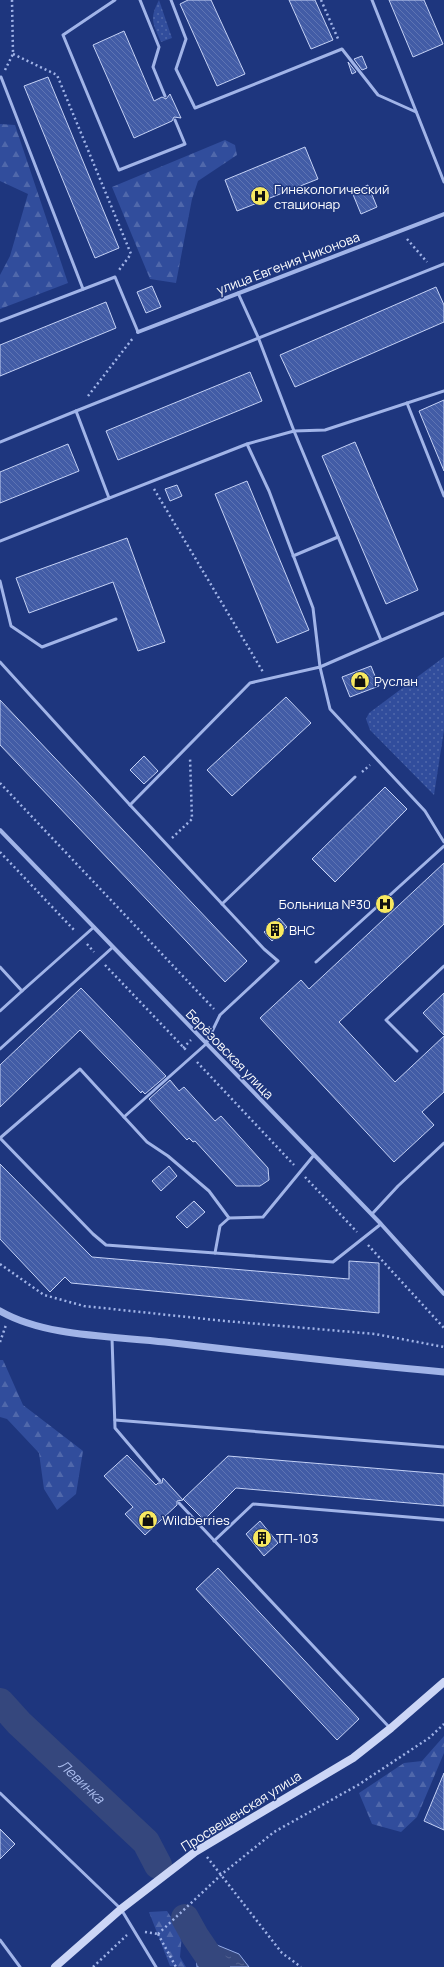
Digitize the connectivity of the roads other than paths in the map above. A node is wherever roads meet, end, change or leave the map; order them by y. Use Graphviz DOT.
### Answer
graph roads {
  1 [pos="116,0"];
  2 [pos="140,0"];
  3 [pos="171,0"];
  4 [pos="372,0"];
  5 [pos="1,77"];
  6 [pos="165,96"];
  7 [pos="416,112"];
  8 [pos="175,120"];
  9 [pos="444,182"];
  10 [pos="444,214"];
  11 [pos="444,264"];
  12 [pos="83,289"];
  13 [pos="238,293"];
  14 [pos="0,321"];
  15 [pos="138,332"];
  16 [pos="258,337"];
  17 [pos="444,391"];
  18 [pos="407,403"];
  19 [pos="76,411"];
  20 [pos="294,431"];
  21 [pos="0,442"];
  22 [pos="247,444"];
  23 [pos="444,496"];
  24 [pos="109,498"];
  25 [pos="338,537"];
  26 [pos="0,542"];
  27 [pos="293,556"];
  28 [pos="0,581"];
  29 [pos="444,613"];
  30 [pos="116,619"];
  31 [pos="381,640"];
  32 [pos="0,662"];
  33 [pos="320,667"];
  34 [pos="355,777"];
  35 [pos="130,805"];
  36 [pos="0,830"];
  37 [pos="444,842"];
  38 [pos="444,846"];
  39 [pos="222,904"];
  40 [pos="94,927"];
  41 [pos="113,947"];
  42 [pos="316,962"];
  43 [pos="444,966"];
  44 [pos="0,967"];
  45 [pos="22,991"];
  46 [pos="0,1011"];
  47 [pos="206,1044"];
  48 [pos="0,1049"];
  49 [pos="416,1051"];
  50 [pos="124,1117"];
  51 [pos="0,1138"];
  52 [pos="444,1143"];
  53 [pos="314,1155"];
  54 [pos="372,1214"];
  55 [pos="229,1218"];
  56 [pos="381,1224"];
  57 [pos="215,1253"];
  58 [pos="444,1294"];
  59 [pos="0,1311"];
  60 [pos="112,1336"];
  61 [pos="444,1372"];
  62 [pos="115,1420"];
  63 [pos="444,1446"];
  64 [pos="160,1481"];
  65 [pos="179,1503"];
  66 [pos="444,1520"];
  67 [pos="214,1541"];
  68 [pos="444,1682"];
  69 [pos="391,1728"];
  70 [pos="0,1793"];
  71 [pos="121,1909"];
  72 [pos="0,1940"];
  73 [pos="20,1967"];
  74 [pos="55,1967"];
  75 [pos="156,1967"];
  1 -- 8 [label="lane"];
  2 -- 6 [label="lane"];
  3 -- 7 [label="lane"];
  4 -- 7 [label="lane"];
  5 -- 12 [label="lane"];
  7 -- 9 [label="lane"];
  10 -- 13 [label="street, улица Евгения Никонова"];
  11 -- 16 [label="lane"];
  12 -- 14 [label="lane"];
  12 -- 15 [label="lane"];
  13 -- 15 [label="street, улица Евгения Никонова"];
  13 -- 16 [label="lane"];
  16 -- 19 [label="lane"];
  16 -- 20 [label="lane"];
  17 -- 18 [label="lane"];
  18 -- 20 [label="lane"];
  18 -- 23 [label="lane"];
  19 -- 21 [label="lane"];
  19 -- 24 [label="lane"];
  20 -- 22 [label="lane"];
  20 -- 25 [label="lane"];
  22 -- 24 [label="lane"];
  22 -- 27 [label="lane"];
  24 -- 26 [label="lane"];
  25 -- 27 [label="lane"];
  25 -- 31 [label="lane"];
  27 -- 33 [label="lane"];
  28 -- 30 [label="lane"];
  29 -- 31 [label="lane"];
  31 -- 33 [label="lane"];
  32 -- 35 [label="lane"];
  33 -- 35 [label="lane"];
  33 -- 37 [label="lane"];
  34 -- 39 [label="lane"];
  35 -- 39 [label="lane"];
  36 -- 40 [label="street, Берёзовская улица"];
  38 -- 42 [label="lane"];
  39 -- 47 [label="lane"];
  40 -- 41 [label="street, Берёзовская улица"];
  40 -- 45 [label="lane"];
  41 -- 47 [label="street, Берёзовская улица"];
  41 -- 48 [label="lane"];
  43 -- 49 [label="lane"];
  44 -- 45 [label="lane"];
  45 -- 46 [label="lane"];
  47 -- 50 [label="lane"];
  47 -- 53 [label="street, Берёзовская улица"];
  50 -- 51 [label="lane"];
  50 -- 55 [label="lane"];
  51 -- 57 [label="lane"];
  52 -- 54 [label="lane"];
  53 -- 54 [label="street, Берёзовская улица"];
  53 -- 55 [label="lane"];
  54 -- 56 [label="street, Берёзовская улица"];
  55 -- 57 [label="lane"];
  56 -- 57 [label="lane"];
  56 -- 58 [label="street, Берёзовская улица"];
  59 -- 60 [label="street"];
  60 -- 61 [label="street"];
  60 -- 62 [label="lane"];
  62 -- 63 [label="lane"];
  62 -- 64 [label="lane"];
  65 -- 67 [label="lane"];
  66 -- 67 [label="lane"];
  67 -- 69 [label="lane"];
  68 -- 69 [label="main road, Просвещенская улица"];
  69 -- 71 [label="main road, Просвещенская улица"];
  70 -- 71 [label="lane"];
  71 -- 74 [label="main road, Просвещенская улица"];
  71 -- 75 [label="lane"];
  72 -- 73 [label="lane"];
}
